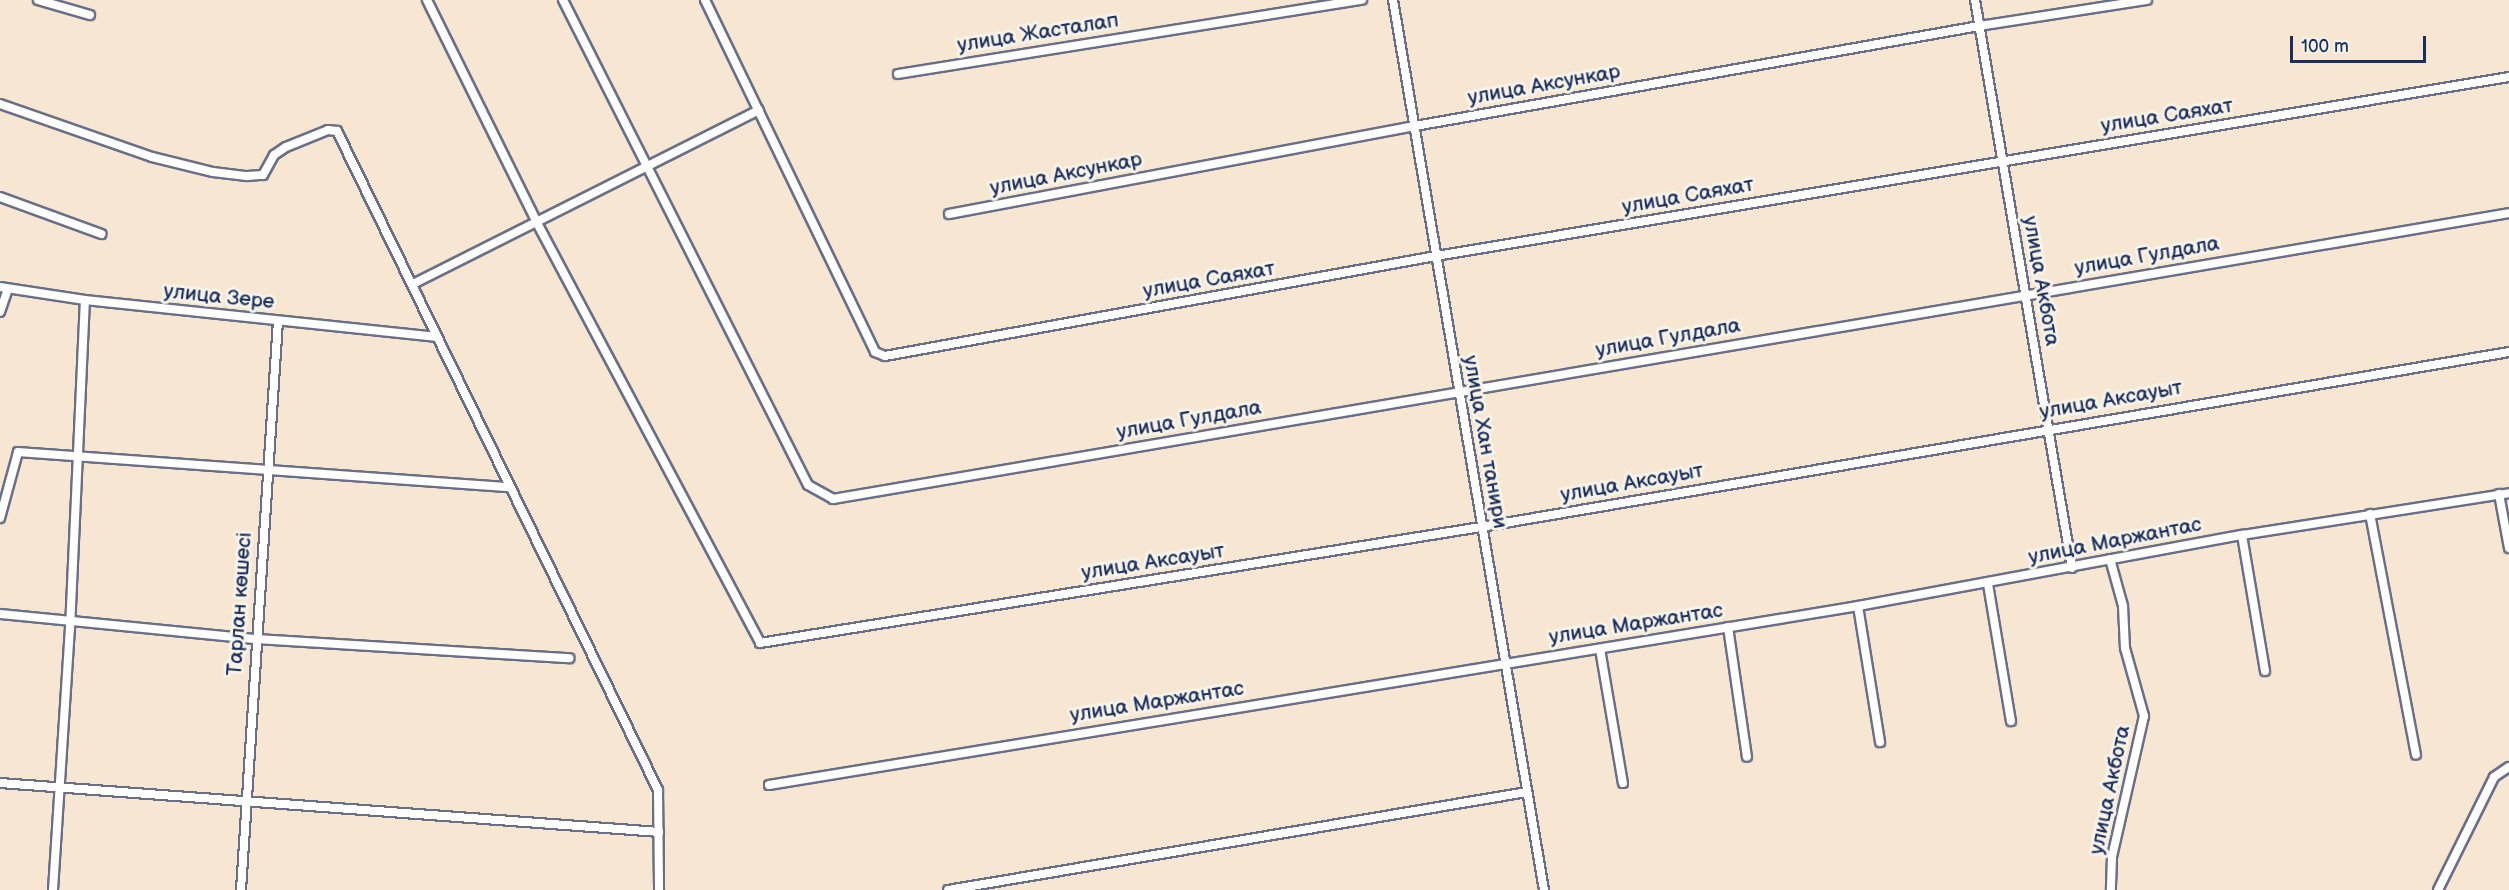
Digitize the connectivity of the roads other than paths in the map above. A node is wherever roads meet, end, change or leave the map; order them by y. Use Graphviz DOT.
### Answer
graph roads {
  1 [pos="38,0"];
  2 [pos="427,0"];
  3 [pos="563,0"];
  4 [pos="705,0"];
  5 [pos="1362,0"];
  6 [pos="1393,0"];
  7 [pos="1975,0"];
  8 [pos="2147,0"];
  9 [pos="90,15"];
  10 [pos="1979,26"];
  11 [pos="898,74"];
  12 [pos="2509,77"];
  13 [pos="0,104"];
  14 [pos="759,110"];
  15 [pos="1414,126"];
  16 [pos="2002,162"];
  17 [pos="647,166"];
  18 [pos="0,197"];
  19 [pos="2509,213"];
  20 [pos="949,214"];
  21 [pos="536,221"];
  22 [pos="102,234"];
  23 [pos="1436,256"];
  24 [pos="413,284"];
  25 [pos="4,288"];
  26 [pos="2024,295"];
  27 [pos="85,300"];
  28 [pos="0,312"];
  29 [pos="278,321"];
  30 [pos="435,337"];
  31 [pos="2509,352"];
  32 [pos="1458,392"];
  33 [pos="2048,429"];
  34 [pos="78,456"];
  35 [pos="268,470"];
  36 [pos="509,487"];
  37 [pos="2509,493"];
  38 [pos="2499,494"];
  39 [pos="2370,514"];
  40 [pos="0,518"];
  41 [pos="1481,527"];
  42 [pos="2242,535"];
  43 [pos="2509,548"];
  44 [pos="2110,559"];
  45 [pos="2072,568"];
  46 [pos="1988,584"];
  47 [pos="1857,606"];
  48 [pos="0,614"];
  49 [pos="70,619"];
  50 [pos="1728,627"];
  51 [pos="256,639"];
  52 [pos="1600,649"];
  53 [pos="569,658"];
  54 [pos="1505,663"];
  55 [pos="2265,671"];
  56 [pos="2010,721"];
  57 [pos="1880,742"];
  58 [pos="2416,754"];
  59 [pos="1747,757"];
  60 [pos="2507,767"];
  61 [pos="0,783"];
  62 [pos="1623,783"];
  63 [pos="769,785"];
  64 [pos="60,787"];
  65 [pos="1527,792"];
  66 [pos="244,801"];
  67 [pos="659,832"];
  68 [pos="53,890"];
  69 [pos="241,890"];
  70 [pos="659,890"];
  71 [pos="948,890"];
  72 [pos="1544,890"];
  73 [pos="2111,890"];
  74 [pos="2438,890"];
  1 -- 9 [label="street"];
  2 -- 21 [label="street"];
  3 -- 17 [label="street"];
  4 -- 14 [label="street"];
  5 -- 11 [label="street, улица Жасталап"];
  6 -- 15 [label="street, улица Хан танири"];
  7 -- 10 [label="street, улица Акбота"];
  8 -- 10 [label="street, улица Аксункар"];
  10 -- 15 [label="street, улица Аксункар"];
  10 -- 16 [label="street, улица Акбота"];
  12 -- 16 [label="street, улица Саяхат"];
  13 -- 24 [label="street"];
  14 -- 17 [label="street"];
  14 -- 23 [label="street, улица Саяхат"];
  15 -- 20 [label="street, улица Аксункар"];
  15 -- 23 [label="street, улица Хан танири"];
  16 -- 23 [label="street, улица Саяхат"];
  16 -- 26 [label="street, улица Акбота"];
  17 -- 21 [label="street"];
  17 -- 32 [label="street, улица Гулдала"];
  18 -- 22 [label="street"];
  19 -- 26 [label="street, улица Гулдала"];
  21 -- 24 [label="street"];
  21 -- 41 [label="street, улица Аксауыт"];
  23 -- 32 [label="street, улица Хан танири"];
  24 -- 30 [label="street"];
  25 -- 27 [label="street, улица Зере"];
  25 -- 28 [label="street"];
  26 -- 32 [label="street, улица Гулдала"];
  26 -- 33 [label="street, улица Акбота"];
  27 -- 29 [label="street, улица Зере"];
  27 -- 34 [label="street"];
  29 -- 30 [label="street, улица Зере"];
  29 -- 35 [label="street, Тарлан көшесі"];
  30 -- 36 [label="street"];
  31 -- 33 [label="street, улица Аксауыт"];
  32 -- 41 [label="street, улица Хан танири"];
  33 -- 41 [label="street, улица Аксауыт"];
  33 -- 45 [label="street, улица Акбота"];
  34 -- 35 [label="street"];
  34 -- 40 [label="street"];
  34 -- 49 [label="street"];
  35 -- 36 [label="street"];
  35 -- 51 [label="street, Тарлан көшесі"];
  36 -- 67 [label="street"];
  37 -- 38 [label="street, улица Маржантас"];
  38 -- 39 [label="street, улица Маржантас"];
  38 -- 43 [label="street"];
  39 -- 42 [label="street, улица Маржантас"];
  39 -- 58 [label="street"];
  41 -- 54 [label="street, улица Хан танири"];
  42 -- 44 [label="street, улица Маржантас"];
  42 -- 55 [label="street"];
  44 -- 45 [label="street, улица Маржантас"];
  44 -- 73 [label="street, улица Акбота"];
  45 -- 46 [label="street, улица Маржантас"];
  46 -- 47 [label="street, улица Маржантас"];
  46 -- 56 [label="street"];
  47 -- 50 [label="street, улица Маржантас"];
  47 -- 57 [label="street"];
  48 -- 49 [label="street"];
  49 -- 51 [label="street"];
  49 -- 64 [label="street"];
  50 -- 52 [label="street, улица Маржантас"];
  50 -- 59 [label="street"];
  51 -- 53 [label="street"];
  51 -- 66 [label="street, Тарлан көшесі"];
  52 -- 54 [label="street, улица Маржантас"];
  52 -- 62 [label="street"];
  54 -- 63 [label="street, улица Маржантас"];
  54 -- 65 [label="street, улица Хан танири"];
  60 -- 74 [label="street"];
  61 -- 64 [label="street"];
  64 -- 66 [label="street"];
  64 -- 68 [label="street"];
  65 -- 71 [label="street"];
  65 -- 72 [label="street, улица Хан танири"];
  66 -- 67 [label="street"];
  66 -- 69 [label="street, Тарлан көшесі"];
  67 -- 70 [label="street"];
}
